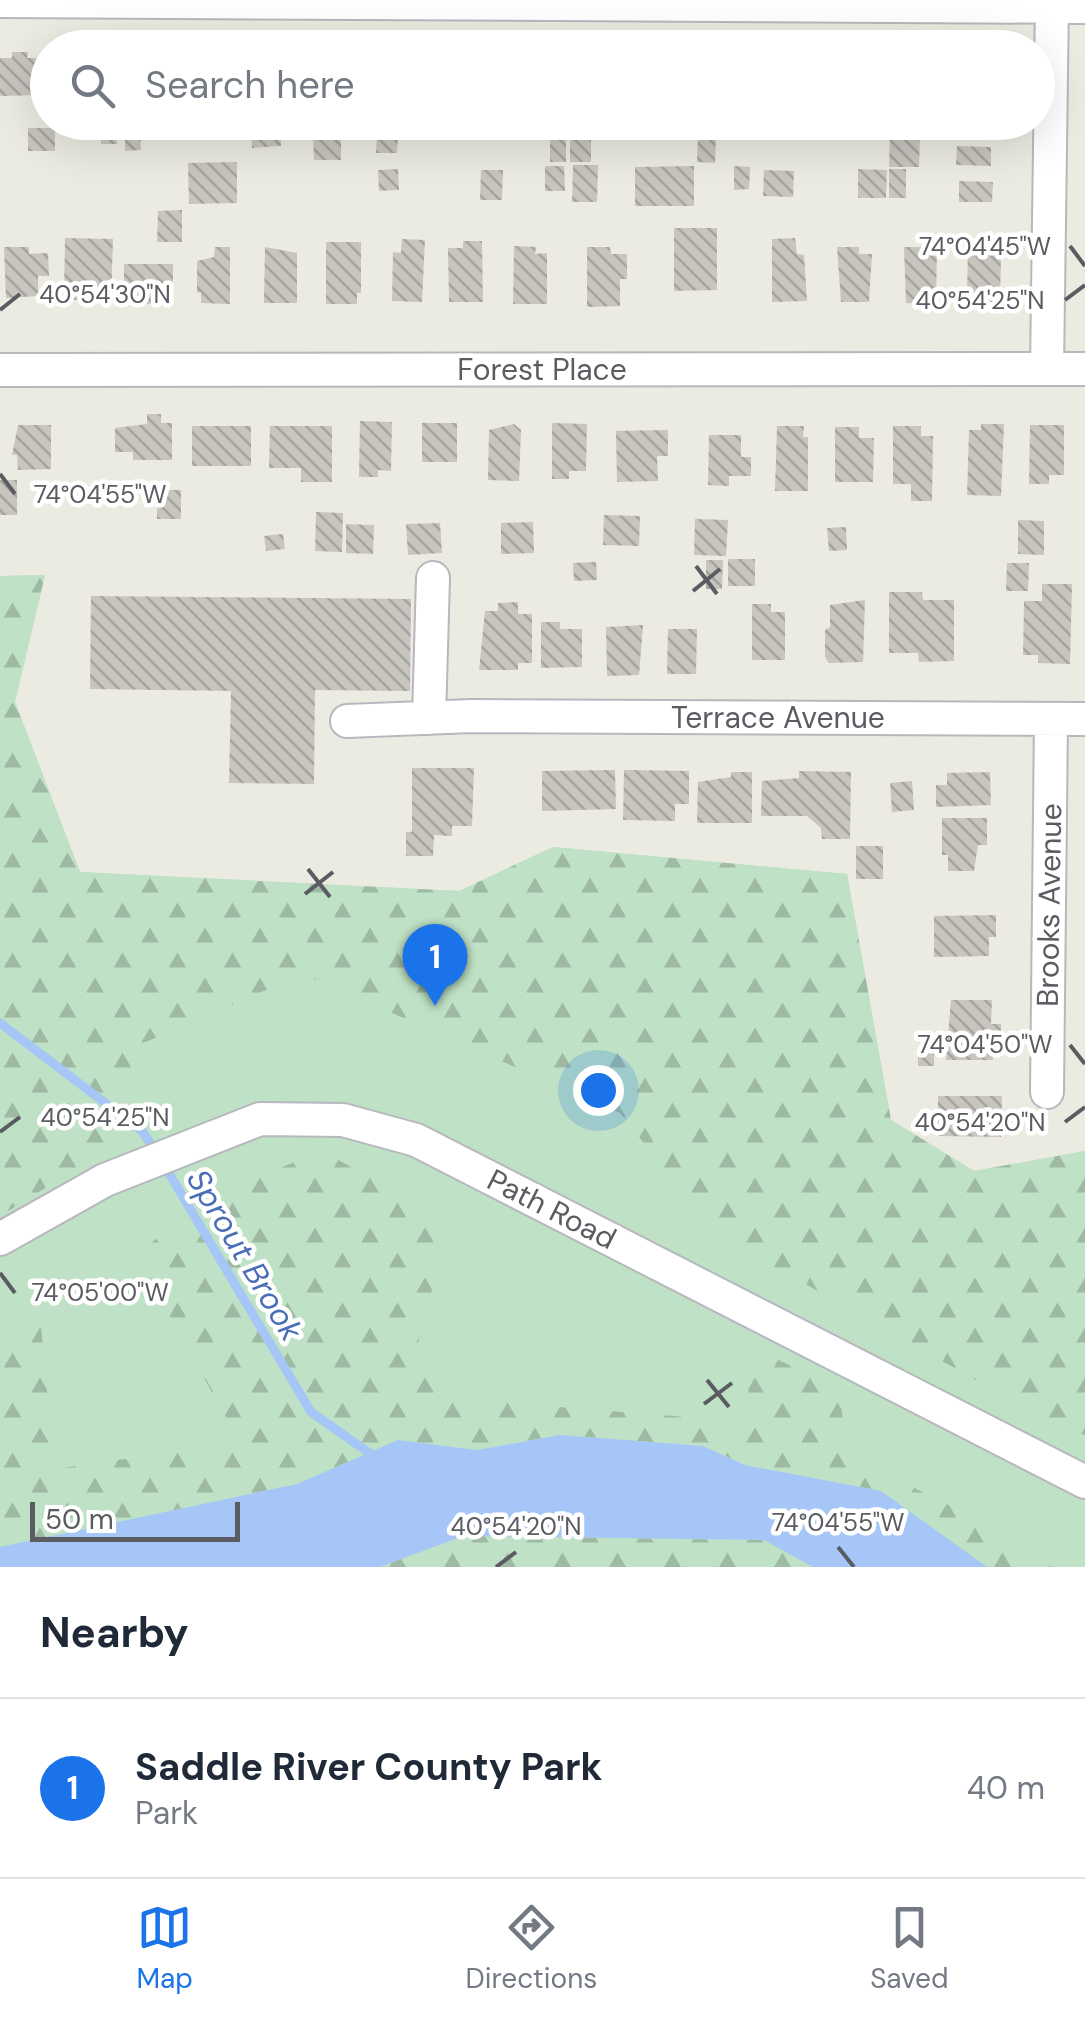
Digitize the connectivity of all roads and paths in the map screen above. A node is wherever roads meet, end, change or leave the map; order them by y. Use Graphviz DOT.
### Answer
graph roads {
  1 [pos="0,1"];
  2 [pos="1052,3"];
  3 [pos="1085,7"];
  4 [pos="1052,30"];
  5 [pos="1050,140"];
  6 [pos="1047,369"];
  7 [pos="1085,369"];
  8 [pos="0,370"];
  9 [pos="433,578"];
  10 [pos="430,718"];
  11 [pos="1051,719"];
  12 [pos="1085,719"];
  13 [pos="347,721"];
  14 [pos="1047,1092"];
  15 [pos="0,1239"];
  16 [pos="1085,1482"];
  1 -- 2 [label="street"];
  2 -- 3 [label="street"];
  2 -- 4 [label="street"];
  5 -- 6 [label="street"];
  6 -- 7 [label="street, Forest Place"];
  6 -- 8 [label="street, Forest Place"];
  9 -- 10 [label="street"];
  10 -- 11 [label="street, Terrace Avenue"];
  10 -- 13 [label="street, Terrace Avenue"];
  11 -- 12 [label="street, Terrace Avenue"];
  11 -- 14 [label="street, Brooks Avenue"];
  15 -- 16 [label="street, Path Road"];
}
